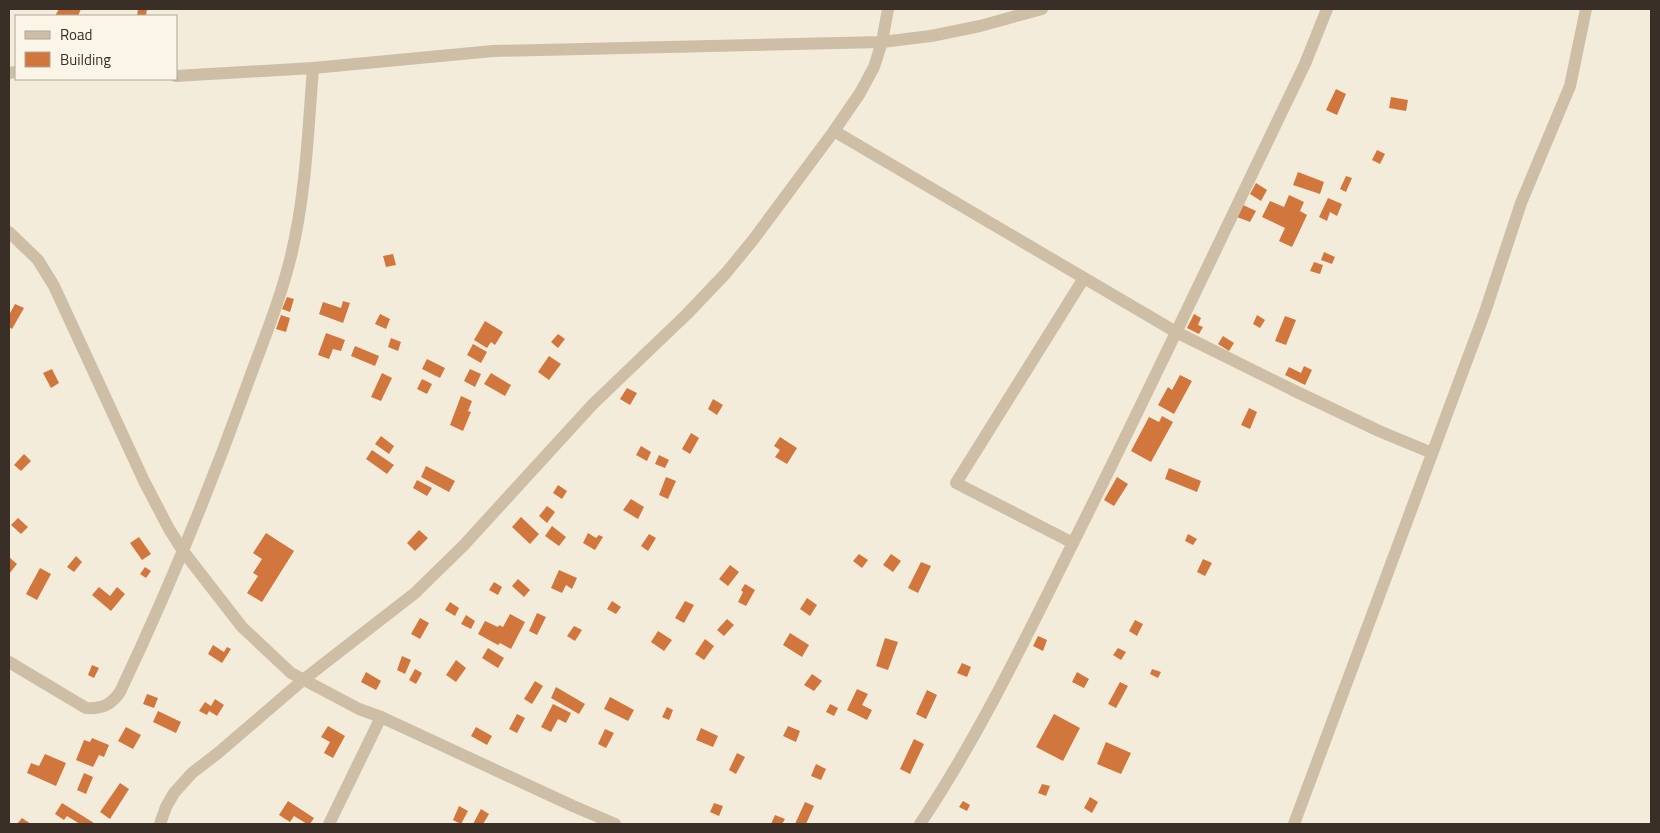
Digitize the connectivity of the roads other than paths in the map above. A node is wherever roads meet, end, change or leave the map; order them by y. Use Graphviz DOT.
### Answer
graph roads {
  1 [pos="888,9"];
  2 [pos="1042,9"];
  3 [pos="1327,9"];
  4 [pos="1586,9"];
  5 [pos="882,42"];
  6 [pos="313,68"];
  7 [pos="178,76"];
  8 [pos="834,131"];
  9 [pos="9,232"];
  10 [pos="1084,278"];
  11 [pos="1176,332"];
  12 [pos="1432,453"];
  13 [pos="1073,543"];
  14 [pos="183,551"];
  15 [pos="9,662"];
  16 [pos="303,680"];
  17 [pos="381,717"];
  18 [pos="160,824"];
  19 [pos="329,824"];
  20 [pos="616,824"];
  21 [pos="920,824"];
  22 [pos="1294,824"];
  1 -- 5 [label="street"];
  2 -- 5 [label="street"];
  3 -- 11 [label="street"];
  4 -- 12 [label="street"];
  5 -- 6 [label="street"];
  5 -- 8 [label="street"];
  6 -- 7 [label="street"];
  6 -- 14 [label="street"];
  8 -- 10 [label="street"];
  8 -- 16 [label="street"];
  9 -- 14 [label="street"];
  10 -- 11 [label="street"];
  10 -- 13 [label="street"];
  11 -- 12 [label="street"];
  11 -- 13 [label="street"];
  12 -- 22 [label="street"];
  13 -- 21 [label="street"];
  14 -- 15 [label="street"];
  14 -- 16 [label="street"];
  16 -- 17 [label="street"];
  16 -- 18 [label="street"];
  17 -- 19 [label="street"];
  17 -- 20 [label="street"];
}
